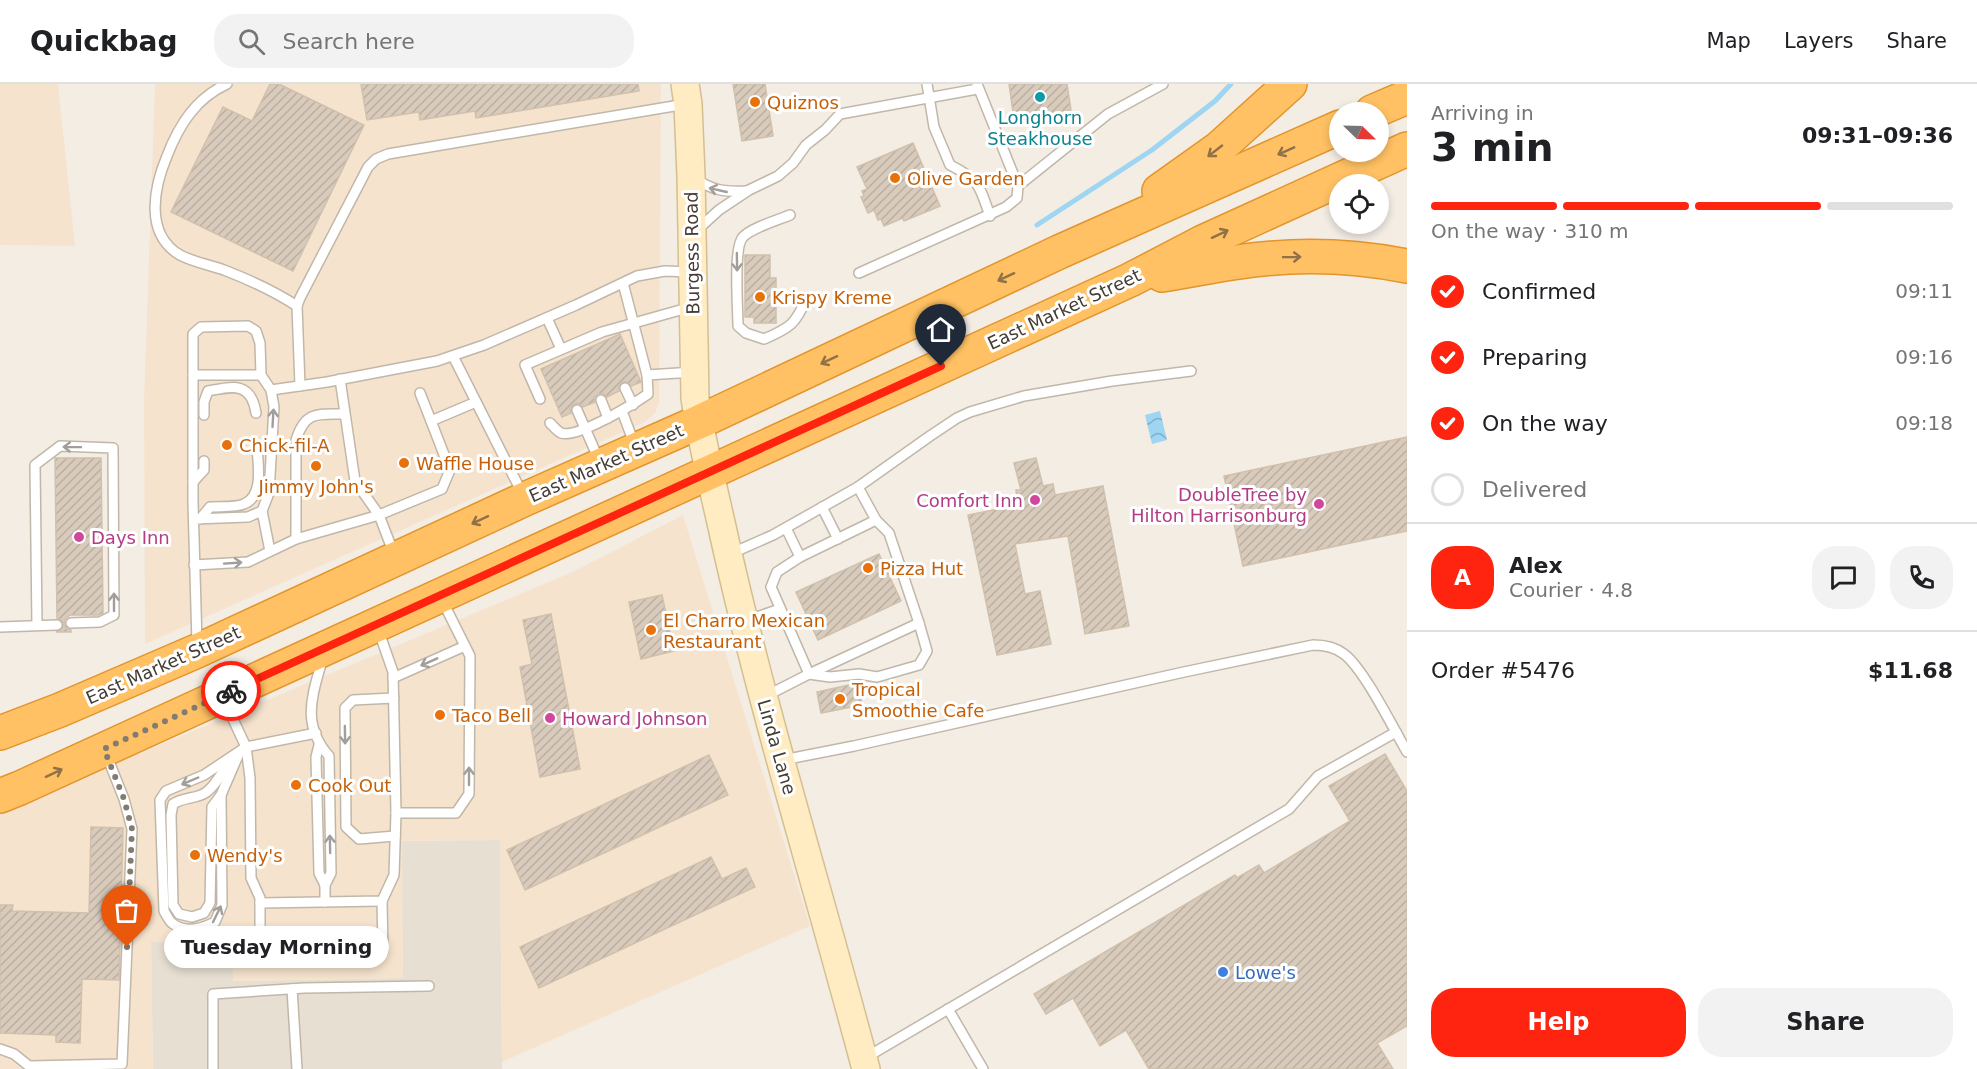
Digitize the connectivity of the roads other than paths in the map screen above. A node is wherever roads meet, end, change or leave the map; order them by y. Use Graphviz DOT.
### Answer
graph roads {
  1 [pos="227,84"];
  2 [pos="927,84"];
  3 [pos="1163,84"];
  4 [pos="1290,84"];
  5 [pos="977,86"];
  6 [pos="687,94"];
  7 [pos="929,97"];
  8 [pos="1329,132"];
  9 [pos="1407,149"];
  10 [pos="691,176"];
  11 [pos="1018,186"];
  12 [pos="749,190"];
  13 [pos="790,214"];
  14 [pos="990,216"];
  15 [pos="692,235"];
  16 [pos="1059,252"];
  17 [pos="1407,266"];
  18 [pos="693,273"];
  19 [pos="859,273"];
  20 [pos="1130,280"];
  21 [pos="623,283"];
  22 [pos="807,297"];
  23 [pos="297,306"];
  24 [pos="693,306"];
  25 [pos="547,318"];
  26 [pos="632,322"];
  27 [pos="561,349"];
  28 [pos="551,353"];
  29 [pos="453,356"];
  30 [pos="555,363"];
  31 [pos="1191,371"];
  32 [pos="694,372"];
  33 [pos="193,375"];
  34 [pos="261,375"];
  35 [pos="647,375"];
  36 [pos="340,380"];
  37 [pos="300,386"];
  38 [pos="626,388"];
  39 [pos="271,390"];
  40 [pos="420,393"];
  41 [pos="540,399"];
  42 [pos="601,400"];
  43 [pos="476,402"];
  44 [pos="633,405"];
  45 [pos="577,410"];
  46 [pos="622,411"];
  47 [pos="256,413"];
  48 [pos="344,414"];
  49 [pos="204,415"];
  50 [pos="608,418"];
  51 [pos="431,421"];
  52 [pos="699,422"];
  53 [pos="550,423"];
  54 [pos="585,428"];
  55 [pos="257,447"];
  56 [pos="636,450"];
  57 [pos="204,461"];
  58 [pos="601,465"];
  59 [pos="710,472"];
  60 [pos="193,482"];
  61 [pos="858,487"];
  62 [pos="525,499"];
  63 [pos="822,507"];
  64 [pos="262,511"];
  65 [pos="379,515"];
  66 [pos="197,519"];
  67 [pos="876,520"];
  68 [pos="786,528"];
  69 [pos="296,539"];
  70 [pos="838,539"];
  71 [pos="270,551"];
  72 [pos="728,555"];
  73 [pos="800,557"];
  74 [pos="396,559"];
  75 [pos="194,565"];
  76 [pos="440,596"];
  77 [pos="307,601"];
  78 [pos="780,609"];
  79 [pos="744,621"];
  80 [pos="71,623"];
  81 [pos="919,623"];
  82 [pos="37,625"];
  83 [pos="57,625"];
  84 [pos="376,625"];
  85 [pos="0,627"];
  86 [pos="465,646"];
  87 [pos="326,648"];
  88 [pos="197,651"];
  89 [pos="809,674"];
  90 [pos="393,678"];
  91 [pos="222,695"];
  92 [pos="763,697"];
  93 [pos="394,698"];
  94 [pos="1396,732"];
  95 [pos="0,733"];
  96 [pos="316,733"];
  97 [pos="104,749"];
  98 [pos="239,751"];
  99 [pos="1407,752"];
  100 [pos="780,761"];
  101 [pos="221,795"];
  102 [pos="0,796"];
  103 [pos="396,813"];
  104 [pos="395,837"];
  105 [pos="325,902"];
  106 [pos="382,902"];
  107 [pos="260,903"];
  108 [pos="429,986"];
  109 [pos="292,989"];
  110 [pos="948,1009"];
  111 [pos="0,1049"];
  112 [pos="864,1064"];
  113 [pos="213,1069"];
  114 [pos="297,1069"];
  115 [pos="983,1069"];
  1 -- 23 [label="lane"];
  2 -- 7 [label="lane"];
  3 -- 11 [label="lane"];
  4 -- 16 [label="highway, one-way"];
  5 -- 7 [label="lane"];
  5 -- 11 [label="lane"];
  6 -- 10 [label="street, Burgess Road"];
  6 -- 23 [label="lane"];
  7 -- 12 [label="lane"];
  7 -- 14 [label="lane"];
  8 -- 16 [label="highway, East Market Street, one-way"];
  20 -- 9 [label="highway, East Market Street, one-way"];
  12 -- 10 [label="lane, one-way"];
  10 -- 15 [label="street, Burgess Road"];
  11 -- 14 [label="lane"];
  12 -- 15 [label="lane"];
  13 -- 22 [label="lane, one-way"];
  14 -- 19 [label="lane"];
  15 -- 18 [label="street, Burgess Road"];
  16 -- 52 [label="highway, East Market Street, one-way"];
  20 -- 17 [label="highway, one-way"];
  18 -- 21 [label="lane"];
  18 -- 24 [label="street, Burgess Road"];
  20 -- 59 [label="highway, East Market Street"];
  21 -- 25 [label="lane"];
  21 -- 26 [label="lane"];
  23 -- 37 [label="lane"];
  24 -- 26 [label="lane"];
  24 -- 32 [label="street, Burgess Road"];
  25 -- 27 [label="lane"];
  25 -- 29 [label="lane"];
  26 -- 27 [label="lane"];
  26 -- 35 [label="lane"];
  27 -- 28 [label="lane"];
  28 -- 30 [label="lane"];
  28 -- 41 [label="lane"];
  29 -- 36 [label="lane"];
  29 -- 43 [label="lane"];
  31 -- 61 [label="lane"];
  32 -- 35 [label="lane"];
  32 -- 52 [label="street, Burgess Road"];
  33 -- 34 [label="lane"];
  33 -- 34 [label="lane"];
  33 -- 60 [label="lane"];
  34 -- 39 [label="lane"];
  35 -- 44 [label="lane"];
  36 -- 37 [label="lane"];
  36 -- 48 [label="lane"];
  37 -- 39 [label="lane"];
  38 -- 44 [label="lane"];
  64 -- 39 [label="lane, one-way"];
  40 -- 51 [label="lane"];
  42 -- 50 [label="lane"];
  43 -- 51 [label="lane"];
  43 -- 62 [label="lane"];
  44 -- 46 [label="lane"];
  45 -- 54 [label="lane"];
  46 -- 50 [label="lane"];
  46 -- 56 [label="lane"];
  47 -- 49 [label="lane"];
  48 -- 65 [label="lane"];
  48 -- 69 [label="lane"];
  50 -- 54 [label="lane"];
  51 -- 65 [label="lane"];
  52 -- 56 [label="highway, East Market Street"];
  52 -- 59 [label="street, Linda Lane"];
  53 -- 54 [label="lane"];
  54 -- 58 [label="lane"];
  55 -- 66 [label="lane"];
  56 -- 58 [label="highway, East Market Street"];
  57 -- 60 [label="lane"];
  58 -- 62 [label="highway, East Market Street"];
  59 -- 72 [label="street, Linda Lane"];
  59 -- 76 [label="highway, East Market Street"];
  60 -- 66 [label="lane"];
  61 -- 63 [label="lane"];
  61 -- 67 [label="lane"];
  62 -- 74 [label="highway, East Market Street, one-way"];
  63 -- 68 [label="lane"];
  63 -- 70 [label="lane"];
  64 -- 66 [label="lane"];
  64 -- 71 [label="lane"];
  65 -- 69 [label="lane"];
  65 -- 74 [label="lane"];
  66 -- 75 [label="lane"];
  67 -- 70 [label="lane"];
  67 -- 81 [label="lane"];
  68 -- 72 [label="lane"];
  68 -- 73 [label="lane"];
  69 -- 71 [label="lane"];
  70 -- 73 [label="lane"];
  75 -- 71 [label="lane, one-way"];
  72 -- 79 [label="street, Linda Lane"];
  73 -- 78 [label="lane"];
  74 -- 77 [label="highway, East Market Street"];
  75 -- 88 [label="lane"];
  76 -- 84 [label="highway, East Market Street"];
  76 -- 86 [label="lane"];
  77 -- 88 [label="highway, East Market Street"];
  77 -- 91 [label="highway"];
  78 -- 79 [label="lane"];
  78 -- 89 [label="lane"];
  79 -- 92 [label="street, Linda Lane"];
  80 -- 82 [label="lane, one-way"];
  81 -- 89 [label="lane"];
  81 -- 89 [label="lane"];
  82 -- 83 [label="lane"];
  82 -- 85 [label="lane"];
  84 -- 87 [label="highway, East Market Street"];
  84 -- 90 [label="lane"];
  86 -- 90 [label="lane, one-way"];
  103 -- 86 [label="lane, one-way"];
  87 -- 91 [label="highway, East Market Street"];
  87 -- 96 [label="lane"];
  88 -- 95 [label="highway, East Market Street"];
  88 -- 97 [label="highway"];
  89 -- 92 [label="lane"];
  90 -- 93 [label="lane"];
  91 -- 97 [label="highway, East Market Street"];
  91 -- 98 [label="lane"];
  92 -- 100 [label="street, Linda Lane"];
  93 -- 103 [label="lane"];
  93 -- 104 [label="lane, one-way"];
  94 -- 99 [label="lane"];
  94 -- 100 [label="lane"];
  94 -- 110 [label="lane"];
  96 -- 98 [label="lane"];
  105 -- 96 [label="lane, one-way"];
  102 -- 97 [label="highway, East Market Street, one-way"];
  97 -- 111 [label="lane"];
  98 -- 101 [label="lane"];
  98 -- 101 [label="lane"];
  98 -- 101 [label="lane, one-way"];
  98 -- 107 [label="lane"];
  100 -- 112 [label="street, Linda Lane"];
  103 -- 104 [label="lane"];
  104 -- 106 [label="lane"];
  105 -- 106 [label="lane"];
  105 -- 107 [label="lane"];
  106 -- 107 [label="lane"];
  108 -- 109 [label="lane"];
  109 -- 113 [label="lane"];
  109 -- 114 [label="lane"];
  110 -- 112 [label="lane"];
  110 -- 115 [label="lane"];
}
